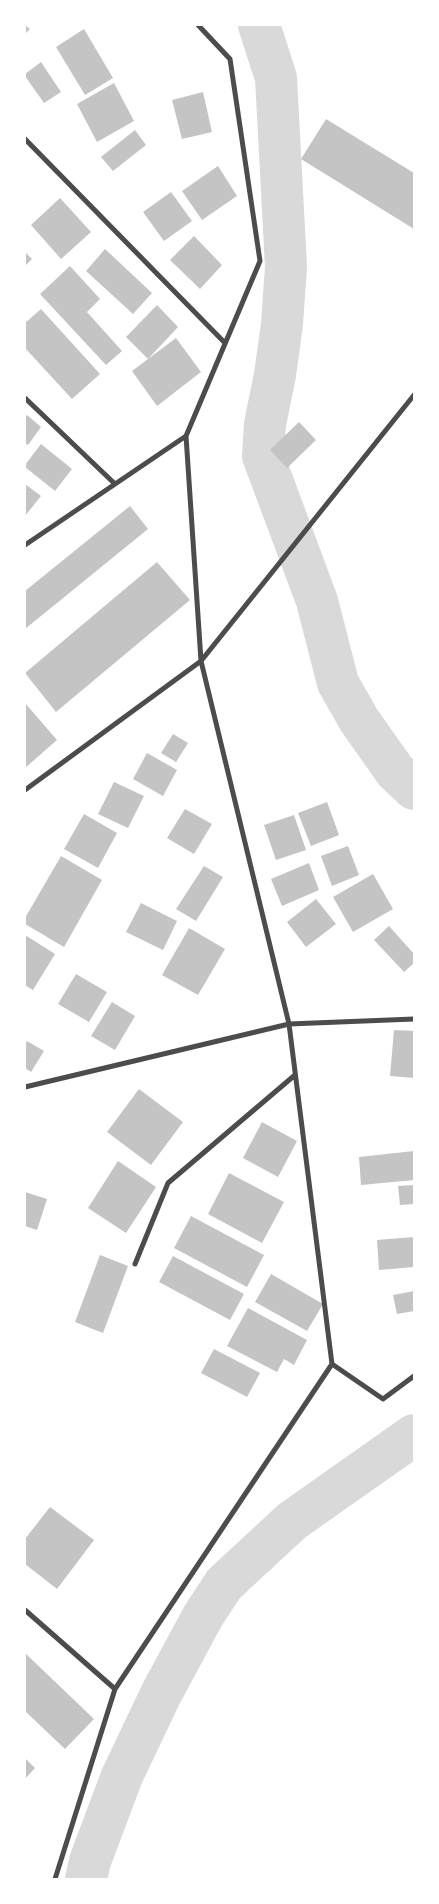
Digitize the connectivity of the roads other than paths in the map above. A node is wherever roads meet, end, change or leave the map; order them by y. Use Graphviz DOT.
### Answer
graph roads {
  1 [pos="198,25"];
  2 [pos="25,139"];
  3 [pos="225,343"];
  4 [pos="414,395"];
  5 [pos="25,398"];
  6 [pos="186,436"];
  7 [pos="115,484"];
  8 [pos="25,545"];
  9 [pos="200,660"];
  10 [pos="25,790"];
  11 [pos="414,1019"];
  12 [pos="289,1024"];
  13 [pos="296,1075"];
  14 [pos="25,1087"];
  15 [pos="135,1264"];
  16 [pos="332,1364"];
  17 [pos="414,1376"];
  18 [pos="25,1610"];
  19 [pos="115,1689"];
  20 [pos="55,1879"];
  1 -- 3 [label="street"];
  2 -- 3 [label="street"];
  3 -- 6 [label="street"];
  4 -- 9 [label="street"];
  5 -- 7 [label="street"];
  6 -- 7 [label="street"];
  6 -- 9 [label="street"];
  7 -- 8 [label="street"];
  9 -- 10 [label="street"];
  9 -- 12 [label="street"];
  11 -- 12 [label="street"];
  12 -- 13 [label="street"];
  12 -- 14 [label="street"];
  13 -- 15 [label="street"];
  13 -- 16 [label="street"];
  16 -- 17 [label="street"];
  16 -- 19 [label="street"];
  18 -- 19 [label="street"];
  19 -- 20 [label="street"];
}
